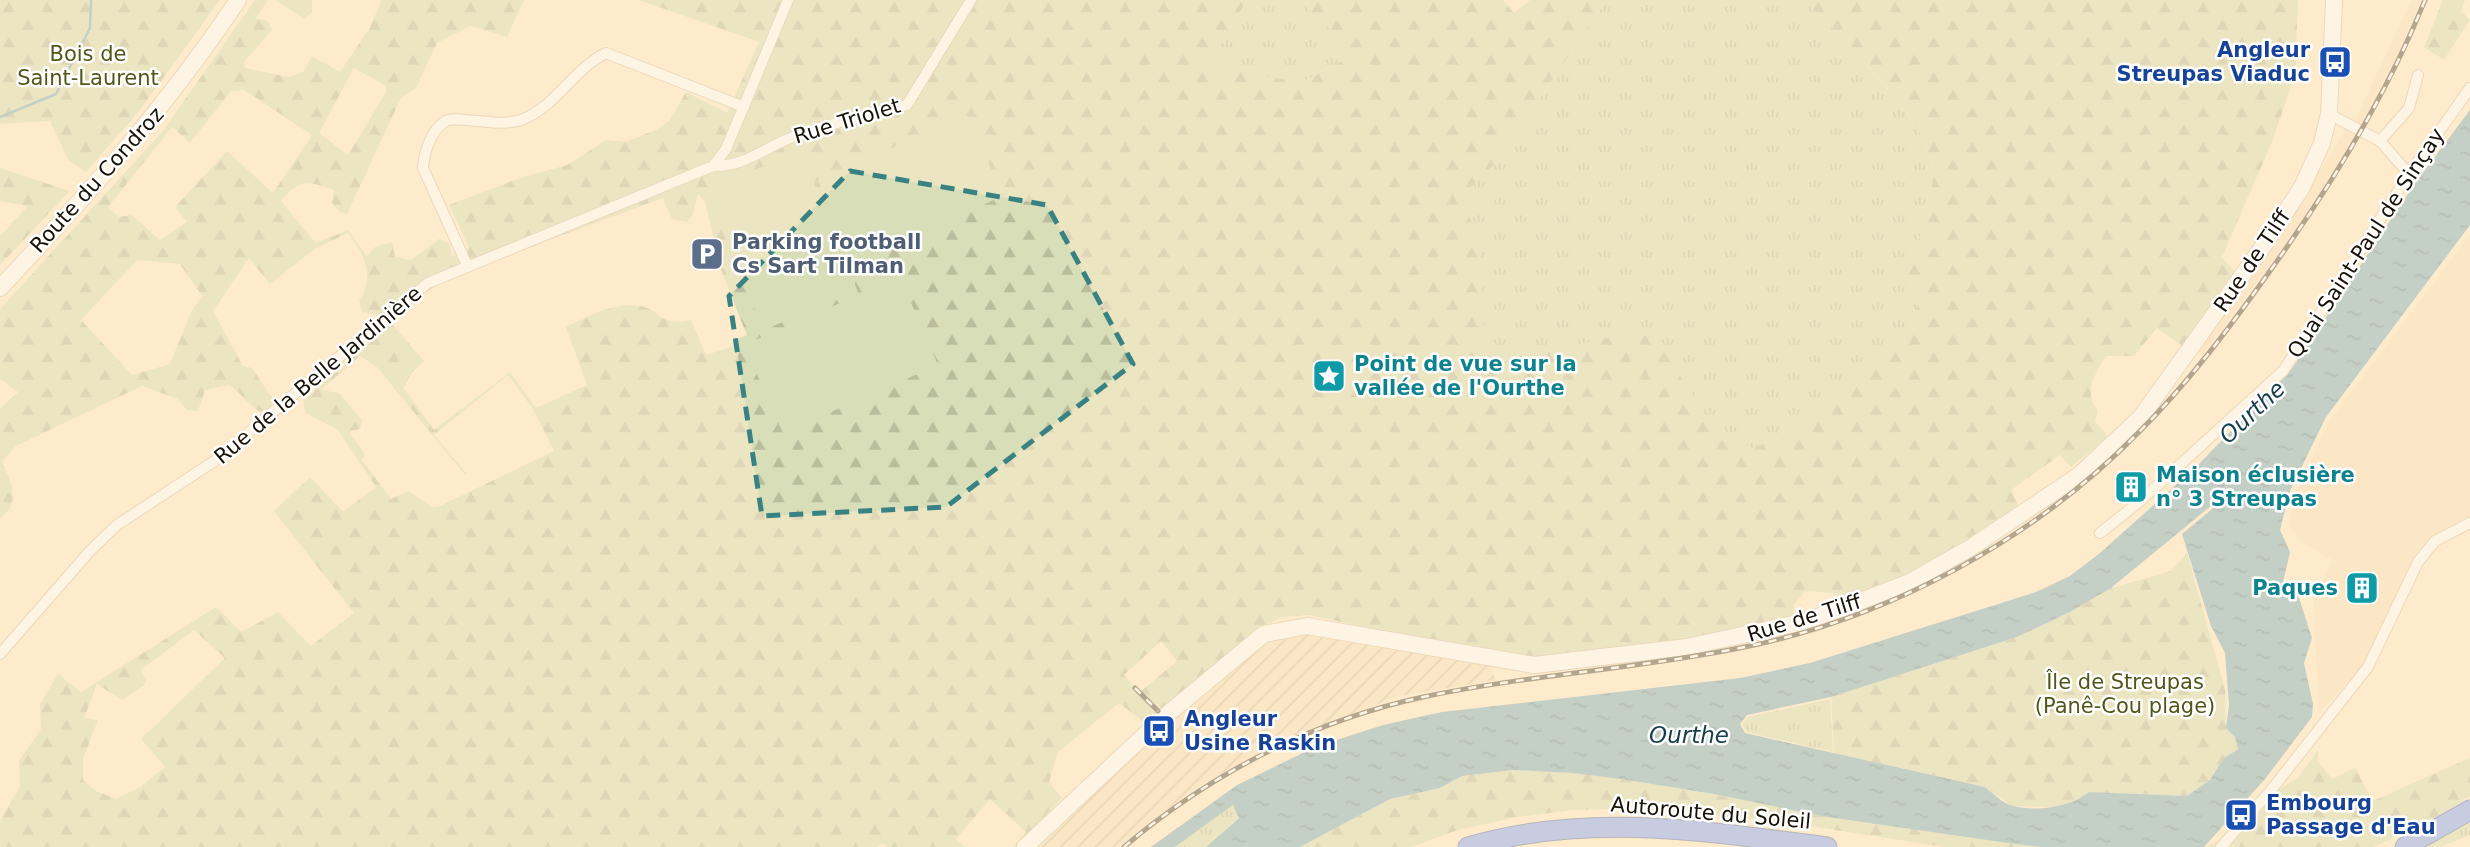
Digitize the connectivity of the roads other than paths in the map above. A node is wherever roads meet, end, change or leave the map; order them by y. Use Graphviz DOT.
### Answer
graph roads {
  1 [pos="238,0"];
  2 [pos="788,0"];
  3 [pos="971,0"];
  4 [pos="2334,0"];
  5 [pos="2418,75"];
  6 [pos="2470,88"];
  7 [pos="744,107"];
  8 [pos="2329,114"];
  9 [pos="2380,141"];
  10 [pos="713,166"];
  11 [pos="2409,174"];
  12 [pos="467,265"];
  13 [pos="0,288"];
  14 [pos="2470,523"];
  15 [pos="2100,533"];
  16 [pos="0,654"];
  17 [pos="2470,810"];
  18 [pos="1025,847"];
  19 [pos="1468,847"];
  20 [pos="1827,847"];
  21 [pos="2221,847"];
  22 [pos="2405,847"];
  1 -- 13 [label="main road, Route du Condroz"];
  2 -- 7 [label="street"];
  3 -- 10 [label="street, Rue Triolet"];
  4 -- 8 [label="main road, Rue de Tilff"];
  5 -- 9 [label="street"];
  6 -- 11 [label="street, Quai Saint-Paul de Sinçay"];
  7 -- 10 [label="street"];
  7 -- 12 [label="street"];
  8 -- 9 [label="street"];
  8 -- 18 [label="main road, Rue de Tilff"];
  9 -- 11 [label="street"];
  10 -- 12 [label="street, Rue de la Belle Jardinière"];
  11 -- 15 [label="street, Quai Saint-Paul de Sinçay"];
  12 -- 16 [label="street, Rue de la Belle Jardinière"];
  14 -- 21 [label="street"];
  17 -- 22 [label="highway"];
  19 -- 20 [label="highway, Autoroute du Soleil"];
}
